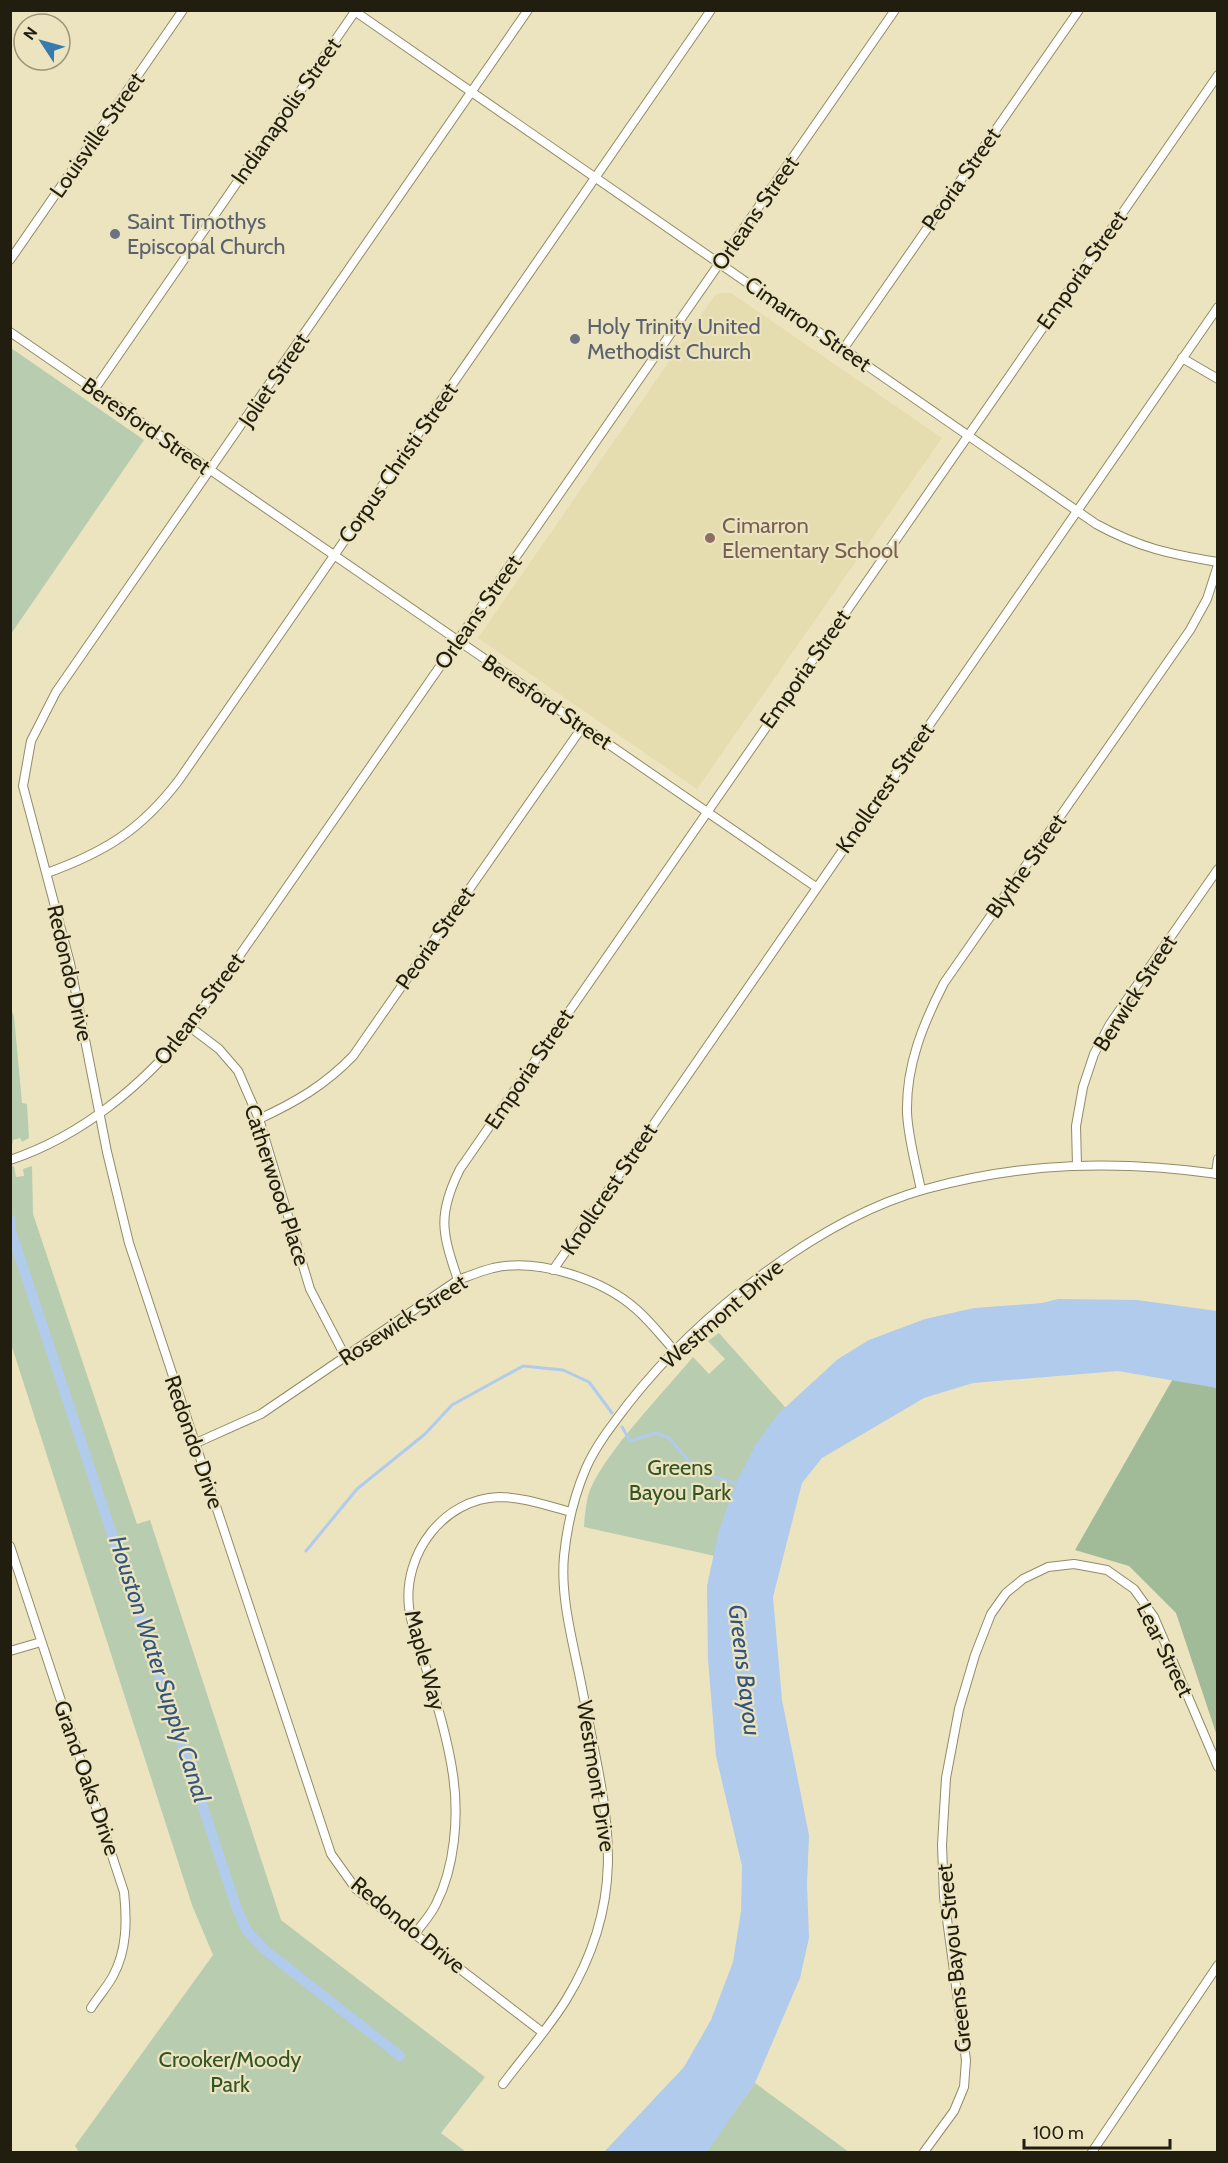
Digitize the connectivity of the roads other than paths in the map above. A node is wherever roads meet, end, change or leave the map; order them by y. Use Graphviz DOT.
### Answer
graph roads {
  1 [pos="183,10"];
  2 [pos="528,10"];
  3 [pos="711,10"];
  4 [pos="896,10"];
  5 [pos="1079,10"];
  6 [pos="355,11"];
  7 [pos="1218,75"];
  8 [pos="471,92"];
  9 [pos="595,177"];
  10 [pos="10,260"];
  11 [pos="720,263"];
  12 [pos="1218,307"];
  13 [pos="10,332"];
  14 [pos="844,348"];
  15 [pos="1182,358"];
  16 [pos="1218,379"];
  17 [pos="94,390"];
  18 [pos="968,436"];
  19 [pos="211,471"];
  20 [pos="1078,511"];
  21 [pos="334,555"];
  22 [pos="1218,564"];
  23 [pos="457,641"];
  24 [pos="583,726"];
  25 [pos="28,753"];
  26 [pos="706,811"];
  27 [pos="1218,869"];
  28 [pos="46,873"];
  29 [pos="816,887"];
  30 [pos="190,1027"];
  31 [pos="99,1113"];
  32 [pos="259,1119"];
  33 [pos="13,1159"];
  34 [pos="1218,1159"];
  35 [pos="1077,1165"];
  36 [pos="1217,1174"];
  37 [pos="921,1190"];
  38 [pos="553,1270"];
  39 [pos="458,1280"];
  40 [pos="674,1350"];
  41 [pos="345,1356"];
  42 [pos="195,1443"];
  43 [pos="570,1512"];
  44 [pos="10,1546"];
  45 [pos="991,1614"];
  46 [pos="41,1642"];
  47 [pos="10,1651"];
  48 [pos="1218,1767"];
  49 [pos="416,1934"];
  50 [pos="1218,1965"];
  51 [pos="91,2008"];
  52 [pos="542,2032"];
  53 [pos="503,2084"];
  54 [pos="924,2152"];
  55 [pos="1092,2152"];
  1 -- 10 [label="street, Louisville Street"];
  2 -- 8 [label="street, Joliet Street"];
  3 -- 9 [label="street, Corpus Christi Street"];
  4 -- 11 [label="street, Orleans Street"];
  5 -- 14 [label="street, Peoria Street"];
  6 -- 8 [label="street, Cimarron Street"];
  6 -- 17 [label="street, Indianapolis Street"];
  7 -- 18 [label="street, Emporia Street"];
  8 -- 9 [label="street, Cimarron Street"];
  8 -- 19 [label="street, Joliet Street"];
  9 -- 11 [label="street, Cimarron Street"];
  9 -- 21 [label="street, Corpus Christi Street"];
  11 -- 14 [label="street, Cimarron Street"];
  11 -- 23 [label="street, Orleans Street"];
  12 -- 15 [label="street, Knollcrest Street"];
  13 -- 17 [label="street, Beresford Street"];
  14 -- 18 [label="street, Cimarron Street"];
  15 -- 16 [label="street"];
  15 -- 20 [label="street, Knollcrest Street"];
  17 -- 19 [label="street, Beresford Street"];
  18 -- 20 [label="street, Cimarron Street"];
  18 -- 26 [label="street, Emporia Street"];
  19 -- 21 [label="street, Beresford Street"];
  19 -- 25 [label="street, Joliet Street"];
  20 -- 22 [label="street, Cimarron Street"];
  20 -- 29 [label="street, Knollcrest Street"];
  21 -- 23 [label="street, Beresford Street"];
  21 -- 28 [label="street, Corpus Christi Street"];
  22 -- 37 [label="street, Blythe Street"];
  23 -- 24 [label="street, Beresford Street"];
  23 -- 30 [label="street, Orleans Street"];
  24 -- 26 [label="street, Beresford Street"];
  24 -- 32 [label="street, Peoria Street"];
  25 -- 28 [label="street, Redondo Drive"];
  26 -- 29 [label="street, Beresford Street"];
  26 -- 39 [label="street, Emporia Street"];
  27 -- 35 [label="street, Berwick Street"];
  28 -- 31 [label="street, Redondo Drive"];
  29 -- 38 [label="street, Knollcrest Street"];
  30 -- 31 [label="street, Orleans Street"];
  30 -- 32 [label="street, Catherwood Place"];
  31 -- 33 [label="street, Orleans Street"];
  31 -- 42 [label="street, Redondo Drive"];
  32 -- 41 [label="street, Catherwood Place"];
  34 -- 36 [label="street"];
  35 -- 36 [label="street, Westmont Drive"];
  35 -- 37 [label="street, Westmont Drive"];
  37 -- 40 [label="street, Westmont Drive"];
  38 -- 39 [label="street, Rosewick Street"];
  38 -- 40 [label="street, Rosewick Street"];
  39 -- 41 [label="street, Rosewick Street"];
  40 -- 43 [label="street, Westmont Drive"];
  41 -- 42 [label="street, Rosewick Street"];
  42 -- 49 [label="street, Redondo Drive"];
  43 -- 49 [label="street, Maple Way"];
  43 -- 52 [label="street, Westmont Drive"];
  44 -- 46 [label="street, Grand Oaks Drive"];
  45 -- 48 [label="street, Lear Street"];
  45 -- 54 [label="street, Greens Bayou Street"];
  46 -- 47 [label="street"];
  46 -- 51 [label="street, Grand Oaks Drive"];
  49 -- 52 [label="street, Redondo Drive"];
  50 -- 55 [label="street"];
  52 -- 53 [label="street, Westmont Drive"];
}
